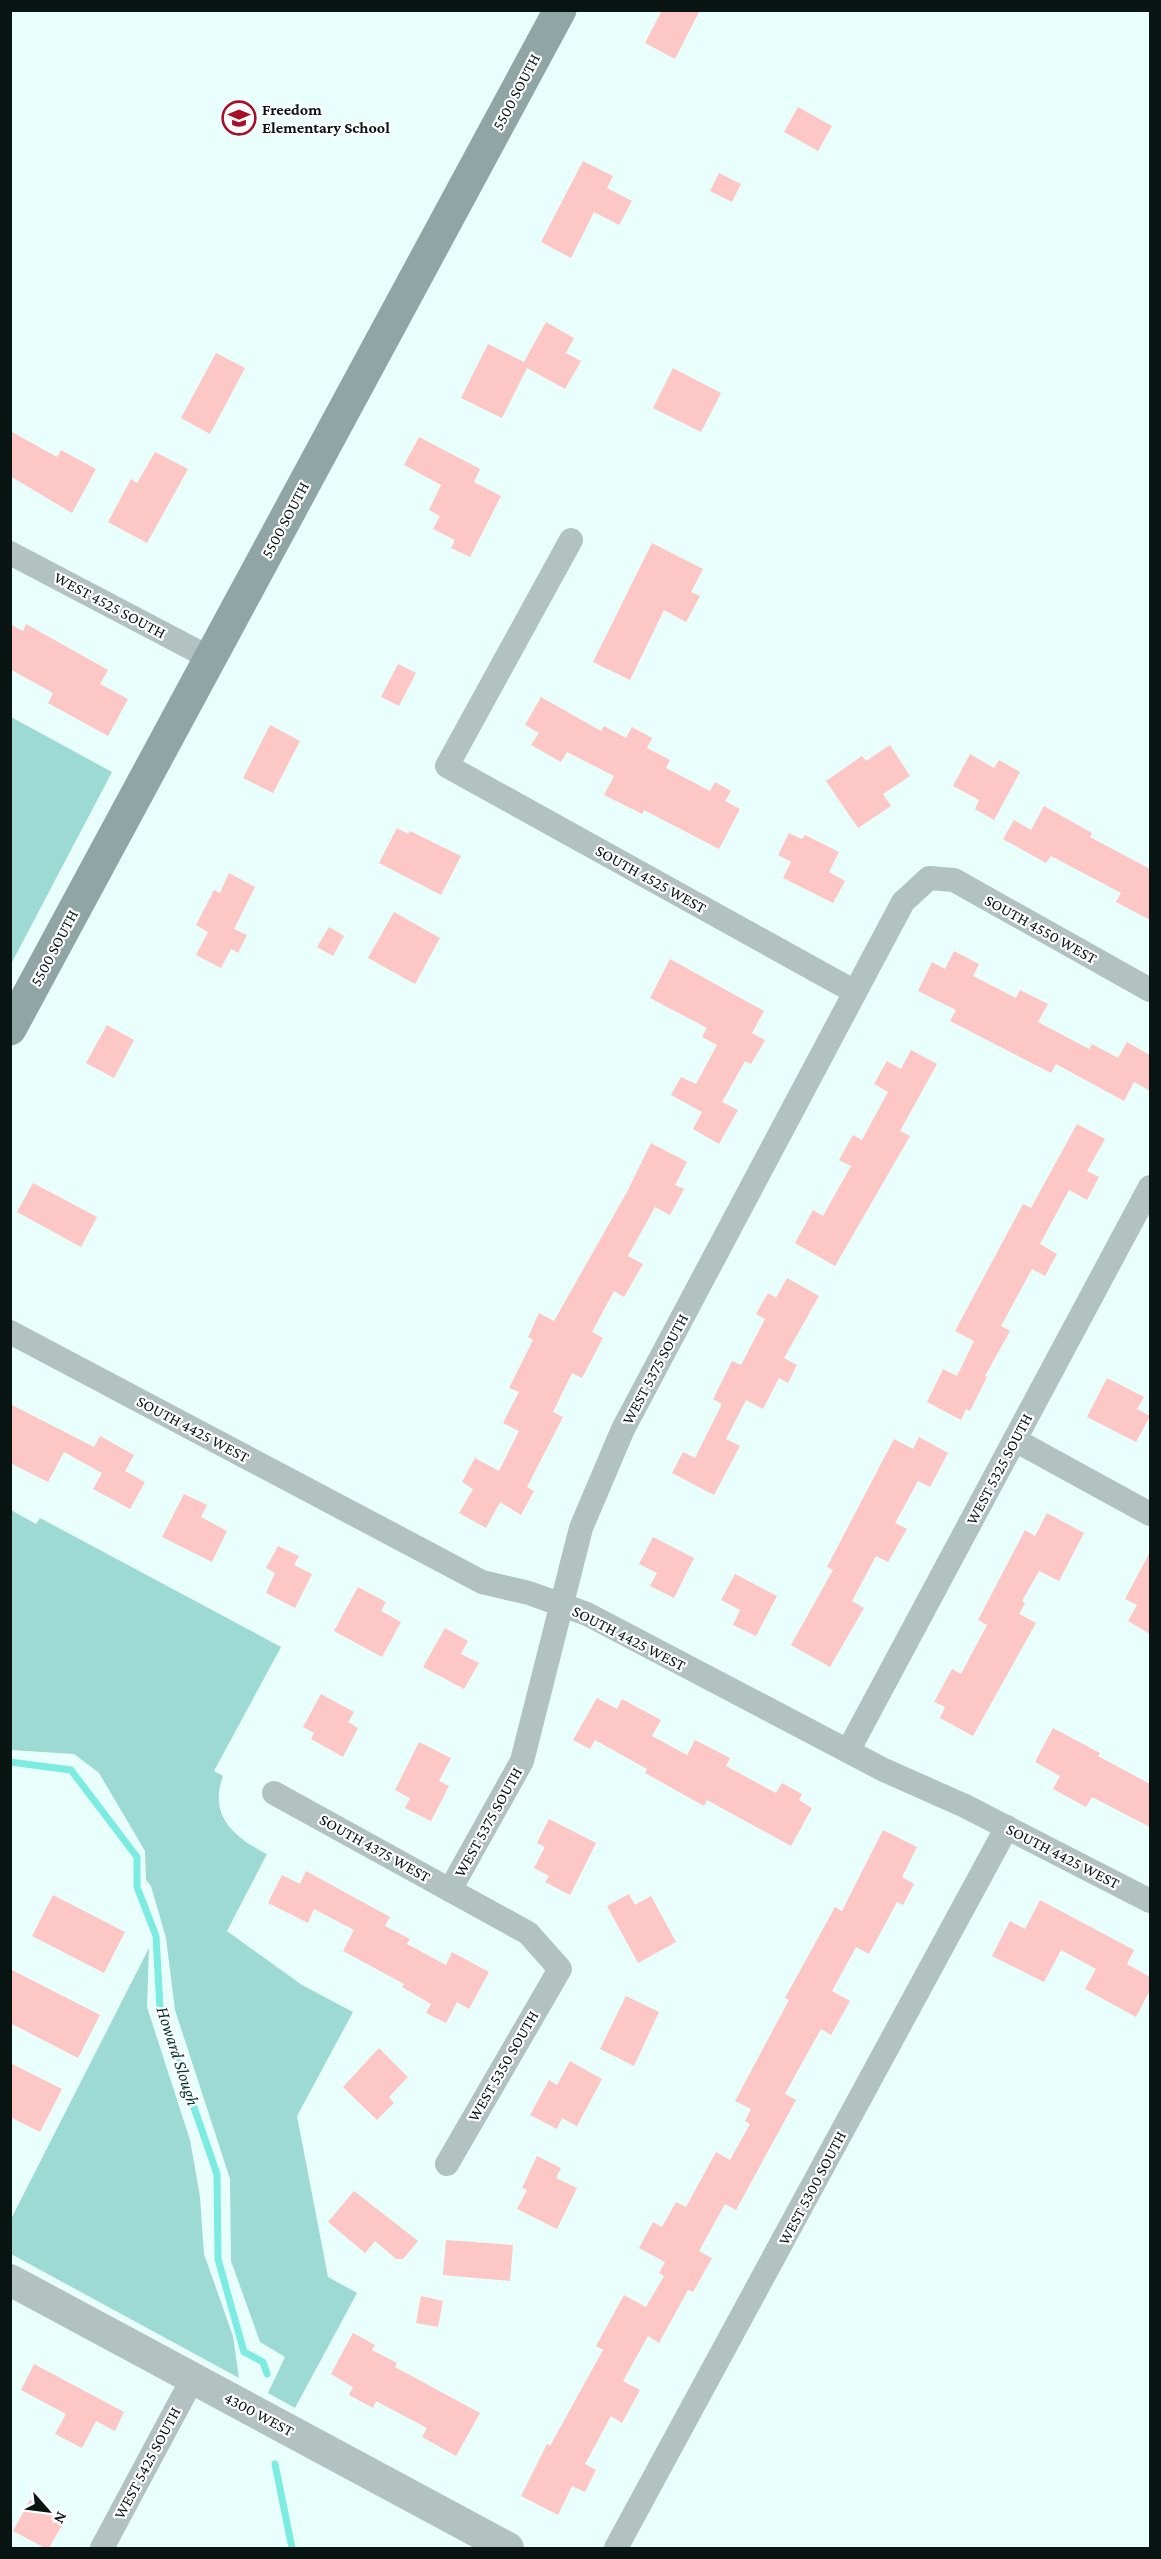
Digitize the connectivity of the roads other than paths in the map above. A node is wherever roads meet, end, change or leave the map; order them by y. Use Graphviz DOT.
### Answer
graph roads {
  1 [pos="560,10"];
  2 [pos="571,540"];
  3 [pos="10,553"];
  4 [pos="210,658"];
  5 [pos="929,878"];
  6 [pos="1150,990"];
  7 [pos="855,992"];
  8 [pos="10,1029"];
  9 [pos="1150,1187"];
  10 [pos="10,1332"];
  11 [pos="1015,1440"];
  12 [pos="1150,1514"];
  13 [pos="561,1604"];
  14 [pos="848,1751"];
  15 [pos="274,1793"];
  16 [pos="1007,1827"];
  17 [pos="450,1890"];
  18 [pos="1150,1901"];
  19 [pos="560,1969"];
  20 [pos="447,2164"];
  21 [pos="10,2280"];
  22 [pos="193,2378"];
  23 [pos="102,2548"];
  24 [pos="508,2548"];
  25 [pos="616,2548"];
  1 -- 4 [label="main road, 5500 SOUTH"];
  2 -- 7 [label="street, SOUTH 4525 WEST"];
  3 -- 4 [label="street, WEST 4525 SOUTH"];
  4 -- 8 [label="main road, 5500 SOUTH"];
  5 -- 6 [label="street, SOUTH 4550 WEST"];
  5 -- 7 [label="street, WEST 5375 SOUTH"];
  7 -- 13 [label="street, WEST 5375 SOUTH"];
  9 -- 11 [label="street, WEST 5325 SOUTH"];
  10 -- 13 [label="street, SOUTH 4425 WEST"];
  11 -- 12 [label="street"];
  11 -- 14 [label="street, WEST 5325 SOUTH"];
  13 -- 14 [label="street, SOUTH 4425 WEST"];
  13 -- 17 [label="street, WEST 5375 SOUTH"];
  14 -- 16 [label="street, SOUTH 4425 WEST"];
  15 -- 17 [label="street, SOUTH 4375 WEST"];
  16 -- 18 [label="street, SOUTH 4425 WEST"];
  16 -- 25 [label="street, WEST 5300 SOUTH"];
  17 -- 19 [label="street, SOUTH 4375 WEST"];
  19 -- 20 [label="street, WEST 5350 SOUTH"];
  21 -- 22 [label="street, 4300 WEST"];
  22 -- 23 [label="street, WEST 5425 SOUTH"];
  22 -- 24 [label="street, 4300 WEST"];
}
